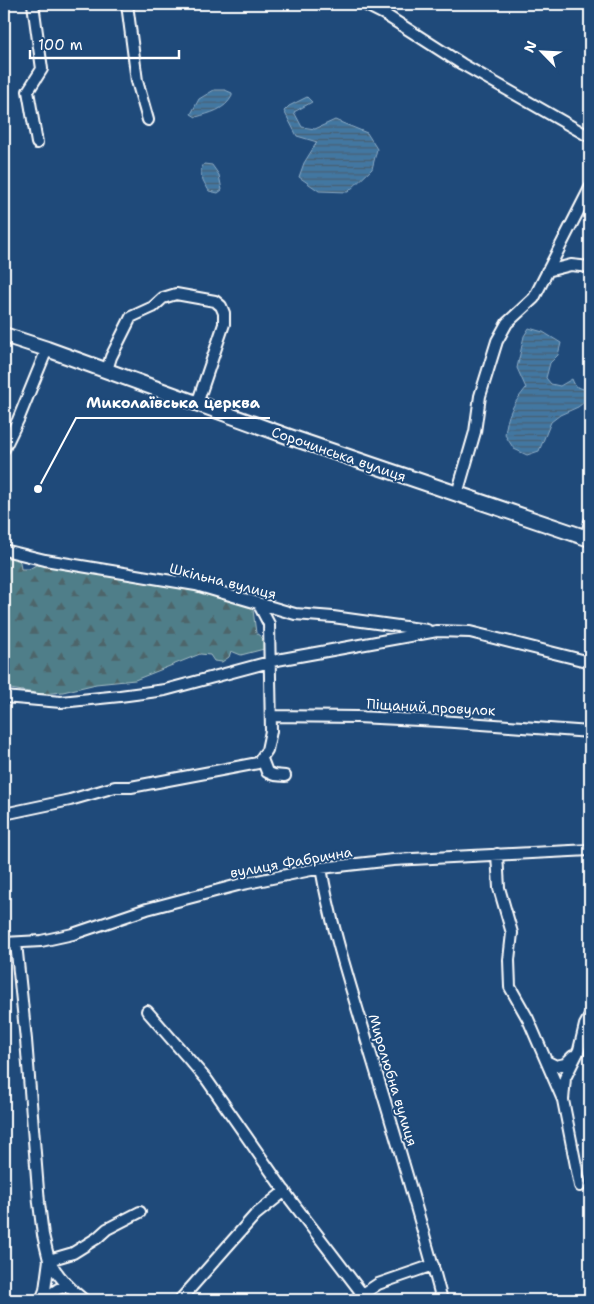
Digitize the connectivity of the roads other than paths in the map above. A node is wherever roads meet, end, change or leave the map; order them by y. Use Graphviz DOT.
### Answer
graph roads {
  1 [pos="33,4"];
  2 [pos="127,4"];
  3 [pos="364,4"];
  4 [pos="148,120"];
  5 [pos="590,137"];
  6 [pos="37,143"];
  7 [pos="590,188"];
  8 [pos="590,267"];
  9 [pos="547,271"];
  10 [pos="4,335"];
  11 [pos="47,349"];
  12 [pos="107,370"];
  13 [pos="196,404"];
  14 [pos="4,449"];
  15 [pos="457,494"];
  16 [pos="590,522"];
  17 [pos="588,538"];
  18 [pos="4,550"];
  19 [pos="258,603"];
  20 [pos="437,631"];
  21 [pos="270,662"];
  22 [pos="590,662"];
  23 [pos="4,697"];
  24 [pos="270,716"];
  25 [pos="590,732"];
  26 [pos="262,759"];
  27 [pos="285,776"];
  28 [pos="4,814"];
  29 [pos="590,850"];
  30 [pos="497,854"];
  31 [pos="321,868"];
  32 [pos="4,943"];
  33 [pos="16,943"];
  34 [pos="146,1011"];
  35 [pos="590,1016"];
  36 [pos="579,1050"];
  37 [pos="548,1062"];
  38 [pos="564,1100"];
  39 [pos="580,1186"];
  40 [pos="285,1191"];
  41 [pos="140,1212"];
  42 [pos="49,1260"];
  43 [pos="433,1264"];
  44 [pos="68,1286"];
  45 [pos="365,1297"];
  46 [pos="41,1300"];
  47 [pos="84,1300"];
  48 [pos="180,1300"];
  49 [pos="354,1300"];
  50 [pos="442,1300"];
  1 -- 6 [label="street"];
  2 -- 4 [label="street"];
  3 -- 5 [label="street"];
  7 -- 9 [label="street"];
  8 -- 9 [label="street"];
  9 -- 15 [label="street"];
  10 -- 11 [label="main road, Сорочинська вулиця"];
  11 -- 12 [label="main road, Сорочинська вулиця"];
  11 -- 14 [label="street"];
  12 -- 13 [label="main road, Сорочинська вулиця"];
  12 -- 13 [label="street"];
  13 -- 15 [label="main road, Сорочинська вулиця"];
  15 -- 17 [label="main road, Сорочинська вулиця"];
  16 -- 17 [label="street"];
  18 -- 19 [label="street, Шкільна вулиця"];
  19 -- 20 [label="street, Шкільна вулиця"];
  19 -- 21 [label="street"];
  20 -- 21 [label="street, Шкільна вулиця"];
  20 -- 22 [label="street, Шкільна вулиця"];
  21 -- 23 [label="street, Шкільна вулиця"];
  21 -- 24 [label="street"];
  24 -- 25 [label="street, Піщаний провулок"];
  24 -- 26 [label="street"];
  26 -- 27 [label="street"];
  26 -- 28 [label="street"];
  29 -- 30 [label="street, вулиця Фабрична"];
  30 -- 31 [label="street, вулиця Фабрична"];
  30 -- 37 [label="street"];
  31 -- 33 [label="street, вулиця Фабрична"];
  31 -- 43 [label="street, Миролюбна вулиця"];
  32 -- 33 [label="street, вулиця Фабрична"];
  33 -- 42 [label="street"];
  34 -- 40 [label="street"];
  35 -- 36 [label="street"];
  36 -- 37 [label="street"];
  36 -- 38 [label="street"];
  37 -- 38 [label="street"];
  38 -- 39 [label="street"];
  40 -- 45 [label="street"];
  40 -- 48 [label="street"];
  41 -- 42 [label="street"];
  42 -- 44 [label="street"];
  42 -- 46 [label="street"];
  43 -- 45 [label="street"];
  43 -- 50 [label="street, Миролюбна вулиця"];
  44 -- 46 [label="street"];
  44 -- 47 [label="street"];
  45 -- 49 [label="street"];
}
